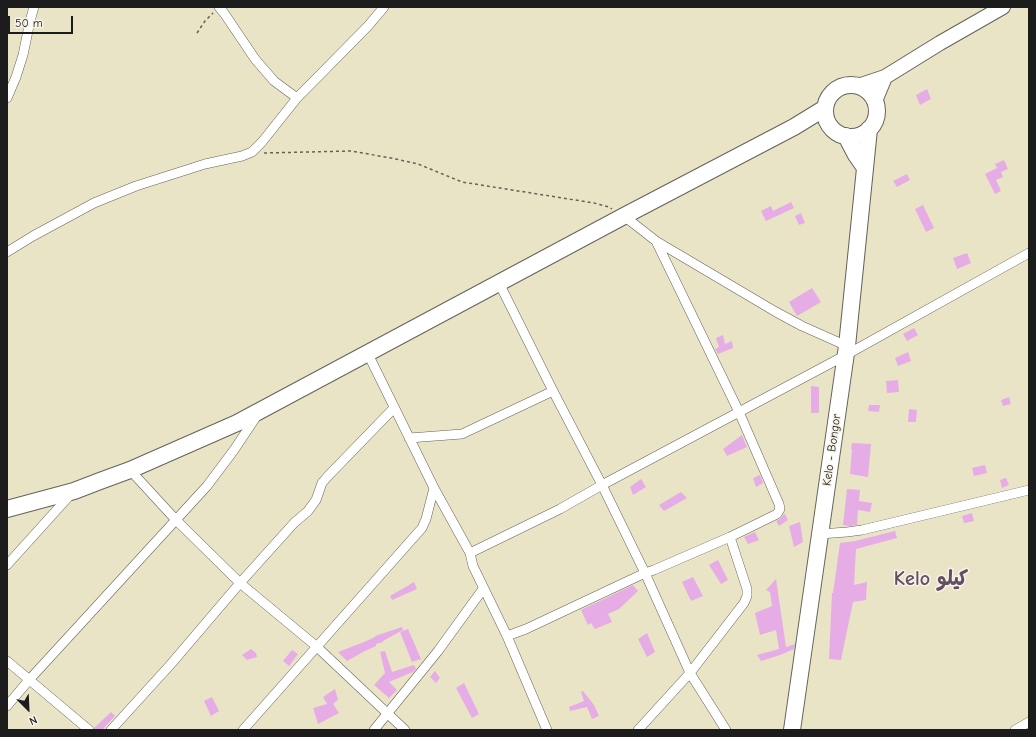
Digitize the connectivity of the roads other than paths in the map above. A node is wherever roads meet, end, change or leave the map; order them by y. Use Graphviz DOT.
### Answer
graph roads {
  1 [pos="34,7"];
  2 [pos="384,7"];
  3 [pos="1003,7"];
  4 [pos="217,9"];
  5 [pos="885,77"];
  6 [pos="858,86"];
  7 [pos="7,98"];
  8 [pos="297,98"];
  9 [pos="875,101"];
  10 [pos="825,108"];
  11 [pos="794,127"];
  12 [pos="831,127"];
  13 [pos="869,129"];
  14 [pos="846,136"];
  15 [pos="865,168"];
  16 [pos="624,216"];
  17 [pos="656,241"];
  18 [pos="7,252"];
  19 [pos="1029,253"];
  20 [pos="499,283"];
  21 [pos="847,351"];
  22 [pos="368,354"];
  23 [pos="553,391"];
  24 [pos="394,408"];
  25 [pos="260,412"];
  26 [pos="739,412"];
  27 [pos="409,438"];
  28 [pos="130,470"];
  29 [pos="602,485"];
  30 [pos="434,488"];
  31 [pos="1029,490"];
  32 [pos="74,491"];
  33 [pos="7,509"];
  34 [pos="176,520"];
  35 [pos="820,534"];
  36 [pos="730,537"];
  37 [pos="470,553"];
  38 [pos="7,565"];
  39 [pos="645,573"];
  40 [pos="240,583"];
  41 [pos="484,589"];
  42 [pos="507,636"];
  43 [pos="316,646"];
  44 [pos="7,661"];
  45 [pos="690,673"];
  46 [pos="29,680"];
  47 [pos="7,706"];
  48 [pos="388,713"];
  49 [pos="1029,722"];
  50 [pos="89,730"];
  51 [pos="111,730"];
  52 [pos="243,730"];
  53 [pos="374,730"];
  54 [pos="405,730"];
  55 [pos="547,730"];
  56 [pos="638,730"];
  57 [pos="726,730"];
  58 [pos="792,730"];
  59 [pos="1015,730"];
  1 -- 7 [label="street"];
  2 -- 8 [label="street"];
  3 -- 5 [label="main road"];
  4 -- 8 [label="street"];
  5 -- 6 [label="main road"];
  5 -- 9 [label="main road"];
  6 -- 9 [label="highway"];
  6 -- 10 [label="highway"];
  8 -- 18 [label="street"];
  9 -- 13 [label="highway"];
  10 -- 11 [label="highway"];
  10 -- 12 [label="highway"];
  11 -- 12 [label="highway"];
  11 -- 16 [label="highway"];
  12 -- 14 [label="highway"];
  13 -- 14 [label="highway"];
  13 -- 15 [label="highway, Kelo - Bongor"];
  14 -- 15 [label="highway"];
  15 -- 21 [label="highway, Kelo - Bongor"];
  16 -- 17 [label="street"];
  16 -- 20 [label="highway"];
  17 -- 21 [label="street"];
  17 -- 26 [label="street"];
  19 -- 21 [label="street"];
  20 -- 22 [label="highway"];
  20 -- 23 [label="street"];
  21 -- 26 [label="street"];
  21 -- 35 [label="highway, Kelo - Bongor"];
  22 -- 24 [label="street"];
  22 -- 25 [label="highway"];
  23 -- 27 [label="street"];
  23 -- 29 [label="street"];
  24 -- 27 [label="street"];
  24 -- 40 [label="street"];
  25 -- 28 [label="highway"];
  25 -- 34 [label="street"];
  26 -- 29 [label="street"];
  26 -- 36 [label="street"];
  27 -- 30 [label="street"];
  28 -- 32 [label="highway"];
  28 -- 34 [label="street"];
  29 -- 37 [label="street"];
  29 -- 39 [label="street"];
  30 -- 37 [label="street"];
  30 -- 43 [label="street"];
  31 -- 35 [label="street"];
  32 -- 33 [label="highway"];
  32 -- 38 [label="street"];
  34 -- 40 [label="street"];
  34 -- 46 [label="street"];
  35 -- 58 [label="highway, Kelo - Bongor"];
  36 -- 39 [label="street"];
  36 -- 45 [label="street"];
  37 -- 41 [label="street"];
  39 -- 42 [label="street"];
  39 -- 45 [label="street"];
  40 -- 43 [label="street"];
  40 -- 51 [label="street"];
  41 -- 42 [label="street"];
  41 -- 48 [label="street"];
  42 -- 55 [label="street"];
  43 -- 48 [label="street"];
  43 -- 52 [label="street"];
  44 -- 46 [label="street"];
  45 -- 56 [label="street"];
  45 -- 57 [label="street"];
  46 -- 47 [label="street"];
  46 -- 50 [label="street"];
  48 -- 53 [label="street"];
  48 -- 54 [label="street"];
  49 -- 59 [label="street"];
}
